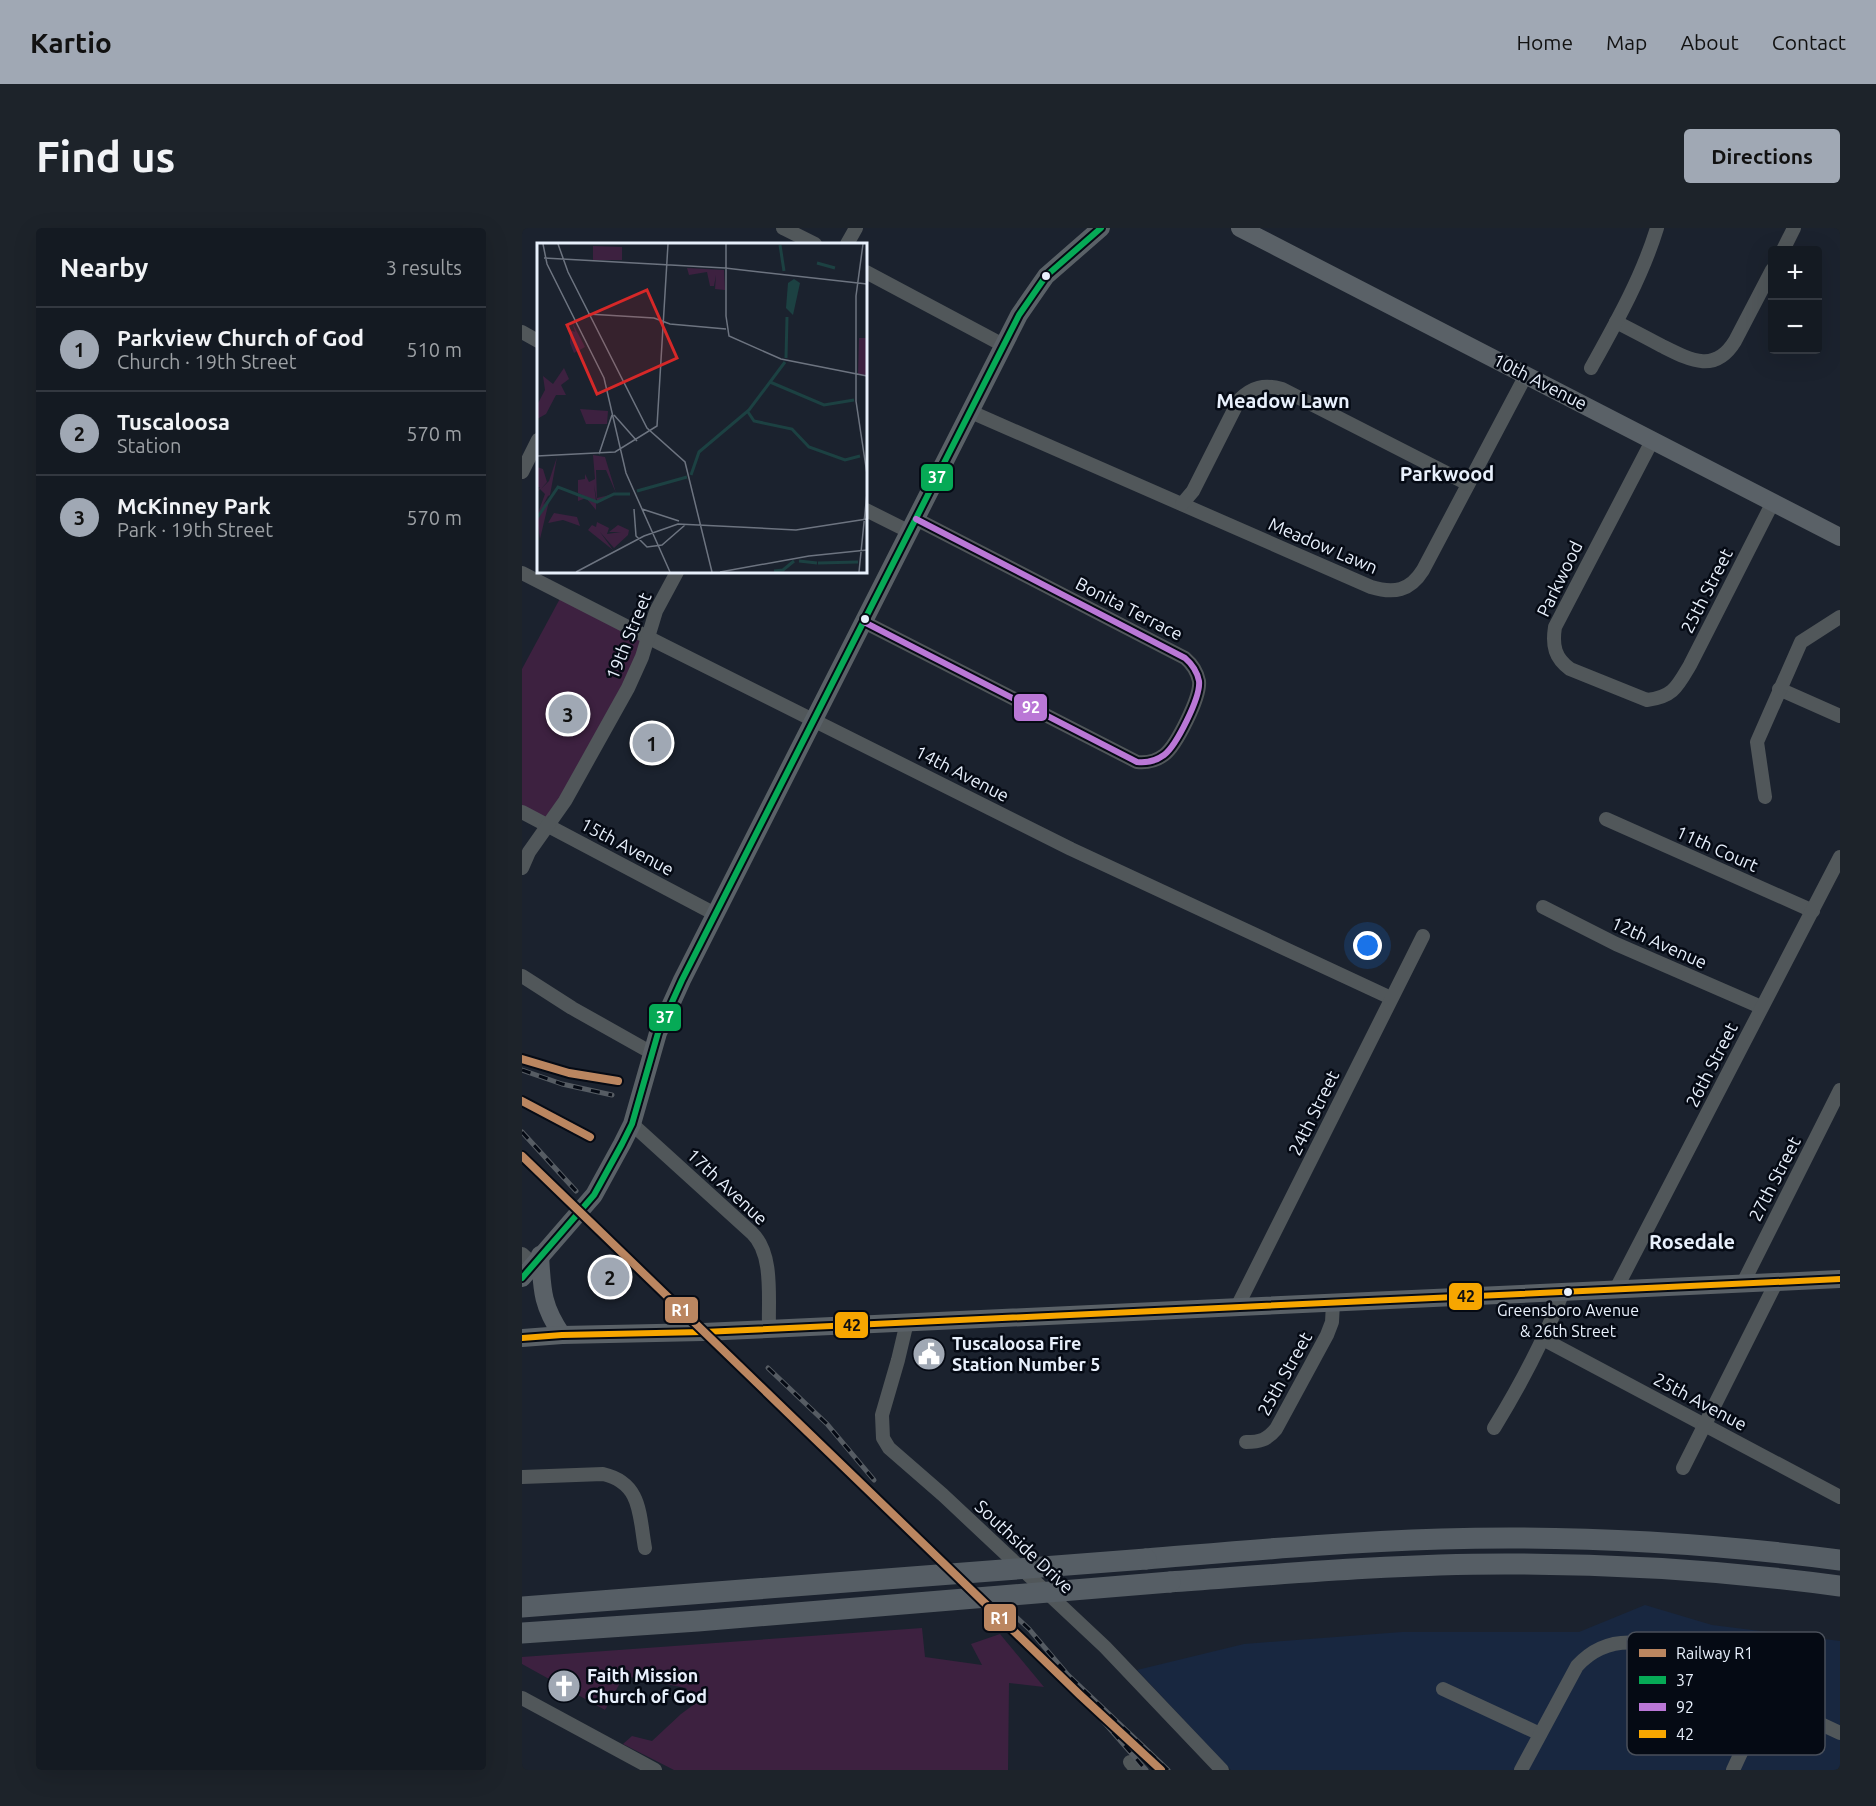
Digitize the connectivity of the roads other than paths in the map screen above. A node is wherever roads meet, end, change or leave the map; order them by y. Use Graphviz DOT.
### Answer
graph roads {
  1 [pos="783,228"];
  2 [pos="856,228"];
  3 [pos="1101,228"];
  4 [pos="1240,228"];
  5 [pos="1657,228"];
  6 [pos="1794,228"];
  7 [pos="813,243"];
  8 [pos="848,243"];
  9 [pos="1785,246"];
  10 [pos="867,273"];
  11 [pos="1768,279"];
  12 [pos="1616,322"];
  13 [pos="522,332"];
  14 [pos="537,340"];
  15 [pos="1003,345"];
  16 [pos="1591,368"];
  17 [pos="1526,375"];
  18 [pos="971,412"];
  19 [pos="1652,441"];
  20 [pos="537,442"];
  21 [pos="522,472"];
  22 [pos="1468,484"];
  23 [pos="1773,502"];
  24 [pos="1182,504"];
  25 [pos="867,510"];
  26 [pos="913,526"];
  27 [pos="1840,537"];
  28 [pos="522,573"];
  29 [pos="676,573"];
  30 [pos="1840,617"];
  31 [pos="864,622"];
  32 [pos="649,638"];
  33 [pos="1779,689"];
  34 [pos="1670,694"];
  35 [pos="1840,716"];
  36 [pos="814,719"];
  37 [pos="1765,797"];
  38 [pos="522,812"];
  39 [pos="1606,819"];
  40 [pos="549,826"];
  41 [pos="1840,858"];
  42 [pos="522,868"];
  43 [pos="1543,907"];
  44 [pos="1813,911"];
  45 [pos="715,914"];
  46 [pos="1423,936"];
  47 [pos="522,976"];
  48 [pos="1391,998"];
  49 [pos="1761,1007"];
  50 [pos="652,1053"];
  51 [pos="1840,1090"];
  52 [pos="632,1124"];
  53 [pos="529,1263"];
  54 [pos="1840,1279"];
  55 [pos="1777,1281"];
  56 [pos="1743,1283"];
  57 [pos="1616,1288"];
  58 [pos="1563,1292"];
  59 [pos="1333,1303"];
  60 [pos="1238,1307"];
  61 [pos="906,1322"];
  62 [pos="769,1328"];
  63 [pos="562,1335"];
  64 [pos="522,1338"];
  65 [pos="1544,1339"];
  66 [pos="1703,1425"];
  67 [pos="1494,1428"];
  68 [pos="1246,1442"];
  69 [pos="1683,1468"];
  70 [pos="522,1477"];
  71 [pos="1840,1497"];
  72 [pos="645,1548"];
  73 [pos="1840,1560"];
  74 [pos="1840,1586"];
  75 [pos="522,1607"];
  76 [pos="522,1633"];
  77 [pos="1627,1641"];
  78 [pos="1443,1689"];
  79 [pos="522,1698"];
  80 [pos="1825,1726"];
  81 [pos="1840,1733"];
  82 [pos="1540,1734"];
  83 [pos="1740,1755"];
  84 [pos="655,1770"];
  85 [pos="1222,1770"];
  86 [pos="1521,1770"];
  87 [pos="1733,1770"];
  1 -- 7 [label="street"];
  2 -- 8 [label="street"];
  3 -- 15 [label="main road"];
  4 -- 17 [label="main road, 10th Avenue"];
  5 -- 12 [label="street"];
  6 -- 9 [label="street"];
  10 -- 15 [label="street"];
  11 -- 12 [label="street"];
  12 -- 16 [label="street"];
  13 -- 14 [label="street"];
  15 -- 18 [label="main road"];
  17 -- 19 [label="main road, 10th Avenue"];
  17 -- 22 [label="street, Meadow Lawn"];
  18 -- 24 [label="street, Meadow Lawn"];
  18 -- 26 [label="main road"];
  19 -- 23 [label="main road, 10th Avenue"];
  19 -- 34 [label="street, Parkwood"];
  20 -- 21 [label="street"];
  22 -- 24 [label="street, Meadow Lawn"];
  22 -- 24 [label="street"];
  23 -- 27 [label="main road, 10th Avenue"];
  23 -- 34 [label="street, 25th Street"];
  25 -- 26 [label="street"];
  26 -- 31 [label="main road"];
  26 -- 31 [label="street, Bonita Terrace"];
  28 -- 32 [label="street, 14th Avenue"];
  29 -- 32 [label="street, 19th Street"];
  30 -- 33 [label="street"];
  31 -- 36 [label="main road"];
  32 -- 36 [label="street, 14th Avenue"];
  32 -- 40 [label="street, 19th Street"];
  33 -- 35 [label="street"];
  33 -- 37 [label="street"];
  36 -- 45 [label="main road"];
  36 -- 48 [label="street, 14th Avenue"];
  38 -- 40 [label="street, 15th Avenue"];
  39 -- 44 [label="street, 11th Court"];
  40 -- 42 [label="street, 19th Street"];
  40 -- 45 [label="street, 15th Avenue"];
  41 -- 44 [label="street, 26th Street"];
  43 -- 49 [label="street, 12th Avenue"];
  44 -- 49 [label="street, 26th Street"];
  45 -- 50 [label="main road"];
  46 -- 48 [label="street, 24th Street"];
  47 -- 50 [label="street"];
  48 -- 60 [label="street, 24th Street"];
  49 -- 57 [label="street, 26th Street"];
  50 -- 52 [label="main road"];
  51 -- 56 [label="street, 27th Street"];
  52 -- 53 [label="main road"];
  52 -- 62 [label="street, 17th Avenue"];
  53 -- 63 [label="main road"];
  54 -- 55 [label="main road"];
  55 -- 56 [label="main road"];
  55 -- 66 [label="street"];
  56 -- 57 [label="main road"];
  57 -- 58 [label="main road"];
  58 -- 59 [label="main road"];
  58 -- 65 [label="street"];
  59 -- 60 [label="main road"];
  59 -- 68 [label="street, 25th Street"];
  60 -- 61 [label="main road"];
  61 -- 62 [label="main road"];
  61 -- 85 [label="street, Southside Drive"];
  62 -- 63 [label="main road"];
  63 -- 64 [label="main road"];
  65 -- 66 [label="street, 25th Avenue"];
  65 -- 67 [label="street"];
  66 -- 69 [label="street"];
  66 -- 71 [label="street, 25th Avenue"];
  70 -- 72 [label="street"];
  73 -- 75 [label="highway, bridge"];
  74 -- 76 [label="highway, bridge"];
  77 -- 82 [label="street"];
  78 -- 82 [label="street"];
  79 -- 84 [label="street"];
  80 -- 81 [label="street"];
  82 -- 86 [label="street"];
  83 -- 87 [label="street"];
}
